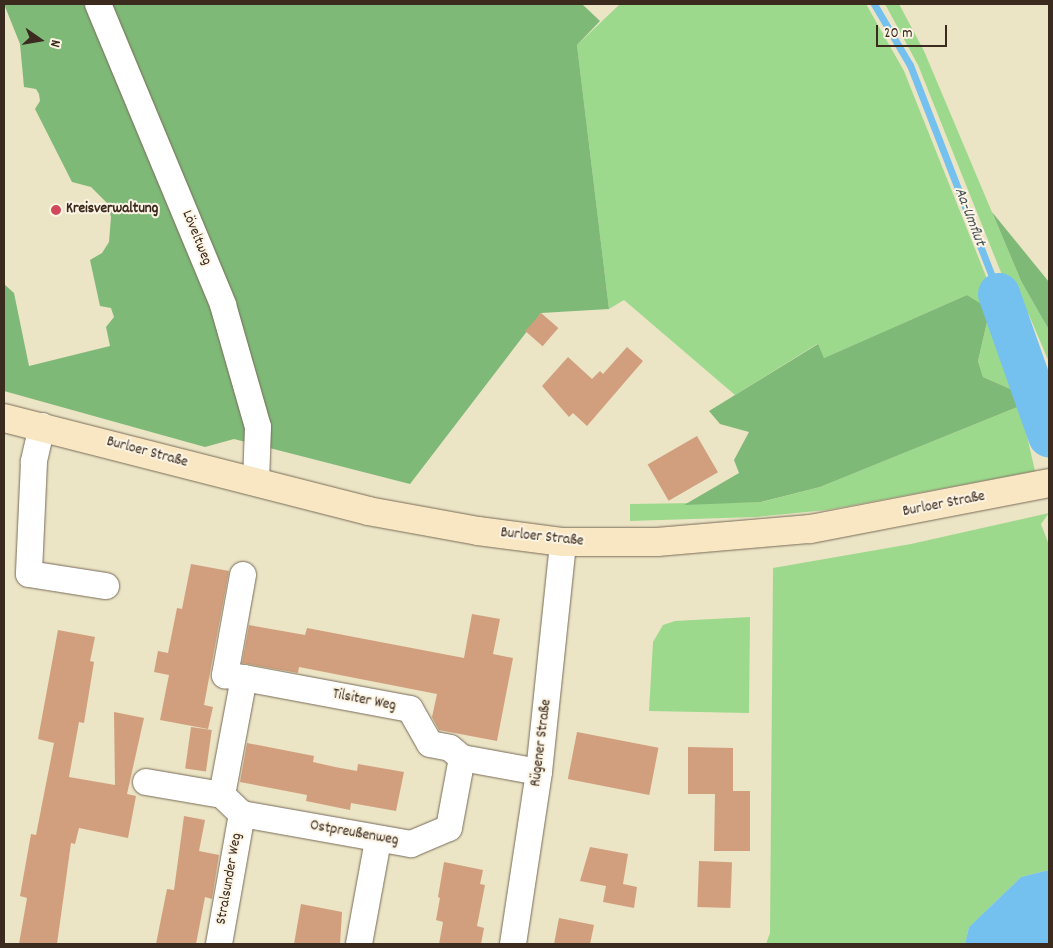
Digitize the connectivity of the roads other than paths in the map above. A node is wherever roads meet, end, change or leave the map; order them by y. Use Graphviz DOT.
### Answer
graph roads {
  1 [pos="98,4"];
  2 [pos="4,418"];
  3 [pos="42,426"];
  4 [pos="256,482"];
  5 [pos="1040,486"];
  6 [pos="563,542"];
  7 [pos="243,575"];
  8 [pos="106,586"];
  9 [pos="244,678"];
  10 [pos="462,758"];
  11 [pos="538,772"];
  12 [pos="146,782"];
  13 [pos="222,795"];
  14 [pos="242,814"];
  15 [pos="378,840"];
  16 [pos="219,944"];
  17 [pos="359,944"];
  18 [pos="513,944"];
  1 -- 4 [label="street, Löveltweg"];
  2 -- 3 [label="main road, Burloer Straße"];
  3 -- 4 [label="main road, Burloer Straße"];
  3 -- 8 [label="street"];
  4 -- 6 [label="main road, Burloer Straße"];
  5 -- 6 [label="main road, Burloer Straße"];
  6 -- 11 [label="street, Rügener Straße"];
  7 -- 9 [label="street, Tilsiter Weg"];
  9 -- 10 [label="street, Tilsiter Weg"];
  9 -- 13 [label="street"];
  10 -- 11 [label="street"];
  10 -- 15 [label="street, Ostpreußenweg"];
  11 -- 18 [label="street, Rügener Straße"];
  12 -- 13 [label="street"];
  13 -- 14 [label="street"];
  14 -- 15 [label="street, Ostpreußenweg"];
  14 -- 16 [label="street, Stralsunder Weg"];
  15 -- 17 [label="street"];
}
